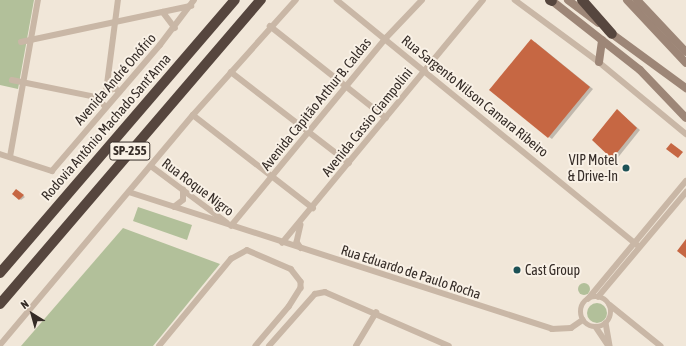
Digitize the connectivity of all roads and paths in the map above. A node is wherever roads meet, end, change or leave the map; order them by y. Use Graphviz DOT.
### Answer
graph roads {
  1 [pos="38,0"];
  2 [pos="118,0"];
  3 [pos="194,0"];
  4 [pos="226,0"];
  5 [pos="235,0"];
  6 [pos="261,0"];
  7 [pos="265,0"];
  8 [pos="296,0"];
  9 [pos="337,0"];
  10 [pos="346,0"];
  11 [pos="418,0"];
  12 [pos="422,0"];
  13 [pos="482,0"];
  14 [pos="515,0"];
  15 [pos="551,0"];
  16 [pos="568,0"];
  17 [pos="582,0"];
  18 [pos="627,0"];
  19 [pos="637,0"];
  20 [pos="191,6"];
  21 [pos="346,6"];
  22 [pos="414,8"];
  23 [pos="163,12"];
  24 [pos="115,22"];
  25 [pos="270,26"];
  26 [pos="175,28"];
  27 [pos="235,30"];
  28 [pos="612,34"];
  29 [pos="386,38"];
  30 [pos="31,40"];
  31 [pos="602,40"];
  32 [pos="21,42"];
  33 [pos="686,52"];
  34 [pos="599,62"];
  35 [pos="686,63"];
  36 [pos="425,70"];
  37 [pos="231,72"];
  38 [pos="171,73"];
  39 [pos="12,80"];
  40 [pos="23,82"];
  41 [pos="346,86"];
  42 [pos="686,88"];
  43 [pos="108,89"];
  44 [pos="120,92"];
  45 [pos="102,98"];
  46 [pos="106,108"];
  47 [pos="194,115"];
  48 [pos="386,118"];
  49 [pos="686,118"];
  50 [pos="308,132"];
  51 [pos="686,134"];
  52 [pos="0,154"];
  53 [pos="10,157"];
  54 [pos="349,163"];
  55 [pos="151,166"];
  56 [pos="272,176"];
  57 [pos="686,181"];
  58 [pos="183,190"];
  59 [pos="129,192"];
  60 [pos="677,193"];
  61 [pos="684,194"];
  62 [pos="174,207"];
  63 [pos="313,208"];
  64 [pos="302,223"];
  65 [pos="231,226"];
  66 [pos="282,242"];
  67 [pos="637,244"];
  68 [pos="301,248"];
  69 [pos="0,273"];
  70 [pos="598,297"];
  71 [pos="588,299"];
  72 [pos="0,304"];
  73 [pos="610,305"];
  74 [pos="376,314"];
  75 [pos="611,315"];
  76 [pos="622,315"];
  77 [pos="583,320"];
  78 [pos="606,323"];
  79 [pos="596,327"];
  80 [pos="0,345"];
  81 [pos="159,346"];
  82 [pos="256,346"];
  83 [pos="269,346"];
  84 [pos="356,346"];
  85 [pos="446,346"];
  86 [pos="609,346"];
  87 [pos="661,346"];
  1 -- 30 [label="street"];
  2 -- 24 [label="street"];
  3 -- 20 [label="street, Avenida André Onófrio"];
  4 -- 38 [label="highway"];
  5 -- 38 [label="highway, Rodovia Antônio Machado Sant'Anna / SP-255"];
  6 -- 27 [label="highway, SP-255"];
  7 -- 27 [label="highway"];
  8 -- 25 [label="street"];
  9 -- 21 [label="street, Rua Sargento Nilson Camara Ribeiro"];
  10 -- 21 [label="street"];
  11 -- 22 [label="street"];
  12 -- 22 [label="street, Avenida Capitão Arthur B. Caldas"];
  13 -- 36 [label="street, Avenida Cassio Ciampolini"];
  14 -- 34 [label="street"];
  15 -- 31 [label="main road"];
  16 -- 28 [label="main road"];
  17 -- 28 [label="highway"];
  18 -- 35 [label="main road"];
  19 -- 33 [label="main road"];
  20 -- 23 [label="street"];
  20 -- 26 [label="street, Avenida André Onófrio"];
  21 -- 29 [label="street, Rua Sargento Nilson Camara Ribeiro"];
  22 -- 29 [label="street, Avenida Capitão Arthur B. Caldas"];
  23 -- 24 [label="street"];
  23 -- 26 [label="street"];
  24 -- 30 [label="street"];
  24 -- 43 [label="street"];
  25 -- 37 [label="street"];
  25 -- 41 [label="street"];
  26 -- 44 [label="street, Avenida André Onófrio"];
  27 -- 72 [label="highway, SP-255"];
  28 -- 42 [label="main road"];
  29 -- 36 [label="street, Rua Sargento Nilson Camara Ribeiro"];
  29 -- 41 [label="street, Avenida Capitão Arthur B. Caldas"];
  30 -- 32 [label="street"];
  30 -- 40 [label="street"];
  31 -- 34 [label="main road"];
  31 -- 49 [label="main road"];
  34 -- 51 [label="street"];
  36 -- 48 [label="street, Avenida Cassio Ciampolini"];
  36 -- 67 [label="street, Rua Sargento Nilson Camara Ribeiro"];
  37 -- 47 [label="street"];
  37 -- 50 [label="street"];
  38 -- 69 [label="highway, Rodovia Antônio Machado Sant'Anna / SP-255"];
  39 -- 40 [label="street"];
  40 -- 45 [label="street"];
  40 -- 53 [label="street"];
  41 -- 48 [label="street"];
  41 -- 50 [label="street, Avenida Capitão Arthur B. Caldas"];
  43 -- 44 [label="street"];
  43 -- 45 [label="street"];
  44 -- 46 [label="street, Avenida André Onófrio"];
  45 -- 46 [label="street"];
  46 -- 53 [label="street, Avenida André Onófrio"];
  47 -- 55 [label="street"];
  47 -- 56 [label="street"];
  48 -- 54 [label="street, Avenida Cassio Ciampolini"];
  50 -- 54 [label="street"];
  50 -- 56 [label="street, Avenida Capitão Arthur B. Caldas"];
  52 -- 53 [label="street"];
  54 -- 63 [label="street, Avenida Cassio Ciampolini"];
  55 -- 58 [label="street, Rua Roque Nigro"];
  55 -- 59 [label="street"];
  56 -- 63 [label="street"];
  56 -- 65 [label="street, Avenida Capitão Arthur B. Caldas"];
  57 -- 60 [label="street"];
  58 -- 62 [label="street"];
  58 -- 65 [label="street, Rua Roque Nigro"];
  59 -- 62 [label="street, Rua Eduardo de Paulo Rocha"];
  59 -- 80 [label="street"];
  60 -- 61 [label="street"];
  60 -- 67 [label="street"];
  61 -- 67 [label="street"];
  62 -- 65 [label="street, Rua Eduardo de Paulo Rocha"];
  63 -- 64 [label="street, Avenida Cassio Ciampolini"];
  64 -- 66 [label="street, Avenida Cassio Ciampolini"];
  64 -- 68 [label="street"];
  65 -- 66 [label="street, Rua Eduardo de Paulo Rocha"];
  66 -- 68 [label="street, Rua Eduardo de Paulo Rocha"];
  67 -- 70 [label="street"];
  67 -- 71 [label="street"];
  68 -- 77 [label="street, Rua Eduardo de Paulo Rocha"];
  70 -- 71 [label="street"];
  70 -- 73 [label="street"];
  71 -- 77 [label="street"];
  73 -- 75 [label="street"];
  73 -- 76 [label="street"];
  74 -- 83 [label="street"];
  74 -- 84 [label="street"];
  74 -- 85 [label="street"];
  75 -- 76 [label="street"];
  75 -- 78 [label="street"];
  76 -- 87 [label="street"];
  77 -- 79 [label="street"];
  78 -- 79 [label="street"];
  78 -- 86 [label="street"];
  79 -- 86 [label="street"];
  81 -- 82 [label="street"];
}
